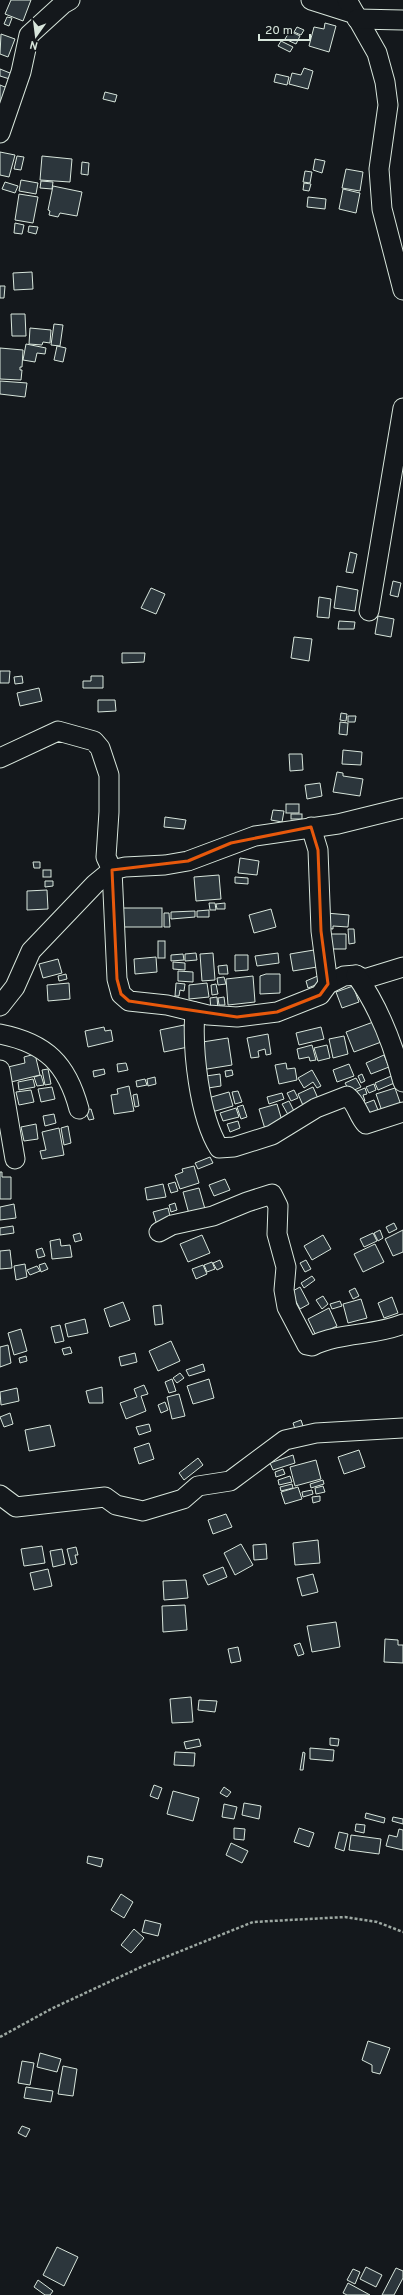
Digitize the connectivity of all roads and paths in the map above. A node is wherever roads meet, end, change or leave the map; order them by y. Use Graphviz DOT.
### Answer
graph roads {
  1 [pos="70,0"];
  2 [pos="311,0"];
  3 [pos="353,11"];
  4 [pos="403,20"];
  5 [pos="0,133"];
  6 [pos="403,290"];
  7 [pos="403,408"];
  8 [pos="369,611"];
  9 [pos="0,758"];
  10 [pos="403,808"];
  11 [pos="311,827"];
  12 [pos="112,870"];
  13 [pos="403,967"];
  14 [pos="356,975"];
  15 [pos="328,984"];
  16 [pos="0,1006"];
  17 [pos="196,1012"];
  18 [pos="0,1034"];
  19 [pos="0,1070"];
  20 [pos="403,1082"];
  21 [pos="79,1109"];
  22 [pos="403,1112"];
  23 [pos="15,1159"];
  24 [pos="159,1232"];
  25 [pos="403,1324"];
  26 [pos="403,1428"];
  27 [pos="0,1495"];
  28 [pos="403,1932"];
  29 [pos="0,2037"];
  1 -- 5 [label="street"];
  2 -- 3 [label="street"];
  3 -- 4 [label="street"];
  3 -- 6 [label="street"];
  7 -- 8 [label="street"];
  9 -- 12 [label="street"];
  10 -- 11 [label="street"];
  11 -- 12 [label="street"];
  11 -- 15 [label="street"];
  12 -- 16 [label="street"];
  12 -- 17 [label="street"];
  13 -- 14 [label="street"];
  14 -- 15 [label="street"];
  14 -- 20 [label="street"];
  15 -- 17 [label="street"];
  17 -- 22 [label="street"];
  18 -- 21 [label="street"];
  19 -- 23 [label="street"];
  24 -- 25 [label="street"];
  26 -- 27 [label="street"];
  28 -- 29 [label="path"];
}
